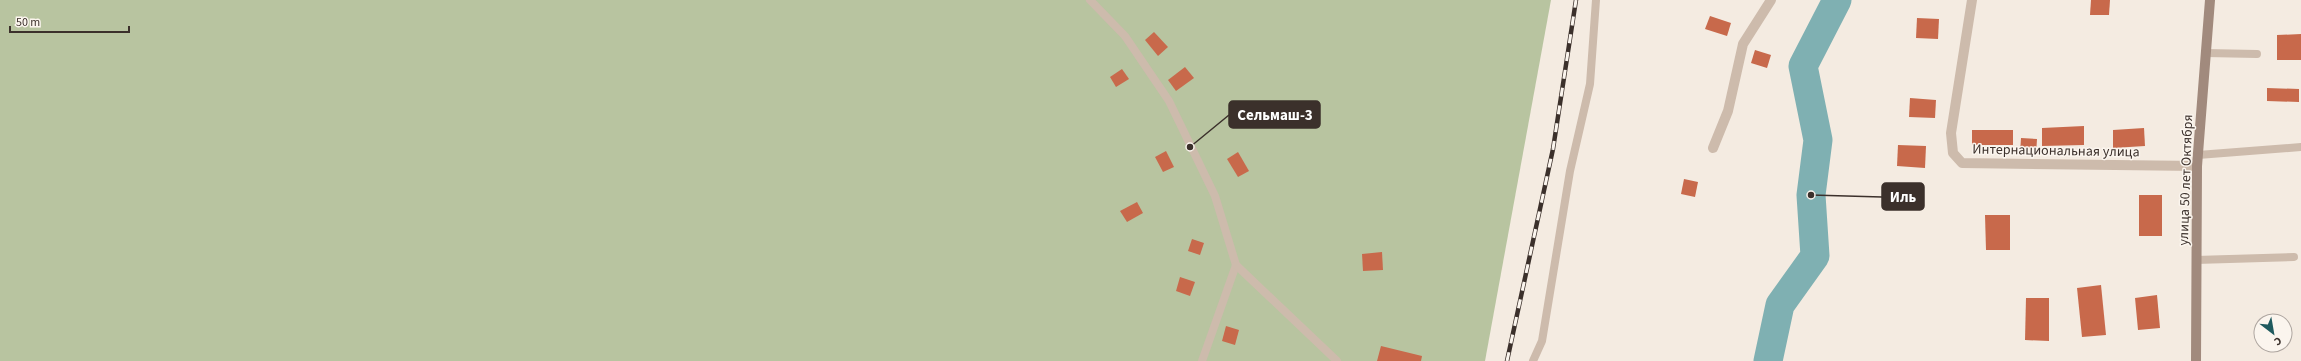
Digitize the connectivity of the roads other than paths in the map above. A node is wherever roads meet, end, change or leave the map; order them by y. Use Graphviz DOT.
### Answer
graph roads {
  1 [pos="1090,0"];
  2 [pos="1596,0"];
  3 [pos="1771,0"];
  4 [pos="1972,0"];
  5 [pos="2210,0"];
  6 [pos="2206,53"];
  7 [pos="2257,54"];
  8 [pos="2301,147"];
  9 [pos="1713,148"];
  10 [pos="2198,154"];
  11 [pos="2197,166"];
  12 [pos="2294,257"];
  13 [pos="2196,260"];
  14 [pos="1236,266"];
  15 [pos="1202,361"];
  16 [pos="1336,361"];
  17 [pos="1533,361"];
  18 [pos="2196,361"];
  1 -- 14 [label="lane"];
  2 -- 17 [label="lane"];
  3 -- 9 [label="street"];
  4 -- 11 [label="street, Интернациональная улица"];
  5 -- 6 [label="street, улица 50 лет Октября"];
  6 -- 7 [label="lane"];
  6 -- 10 [label="street, улица 50 лет Октября"];
  8 -- 10 [label="lane"];
  10 -- 11 [label="street, улица 50 лет Октября"];
  11 -- 13 [label="street, улица 50 лет Октября"];
  12 -- 13 [label="lane"];
  13 -- 18 [label="street, улица 50 лет Октября"];
  14 -- 15 [label="lane"];
  14 -- 16 [label="lane"];
}
